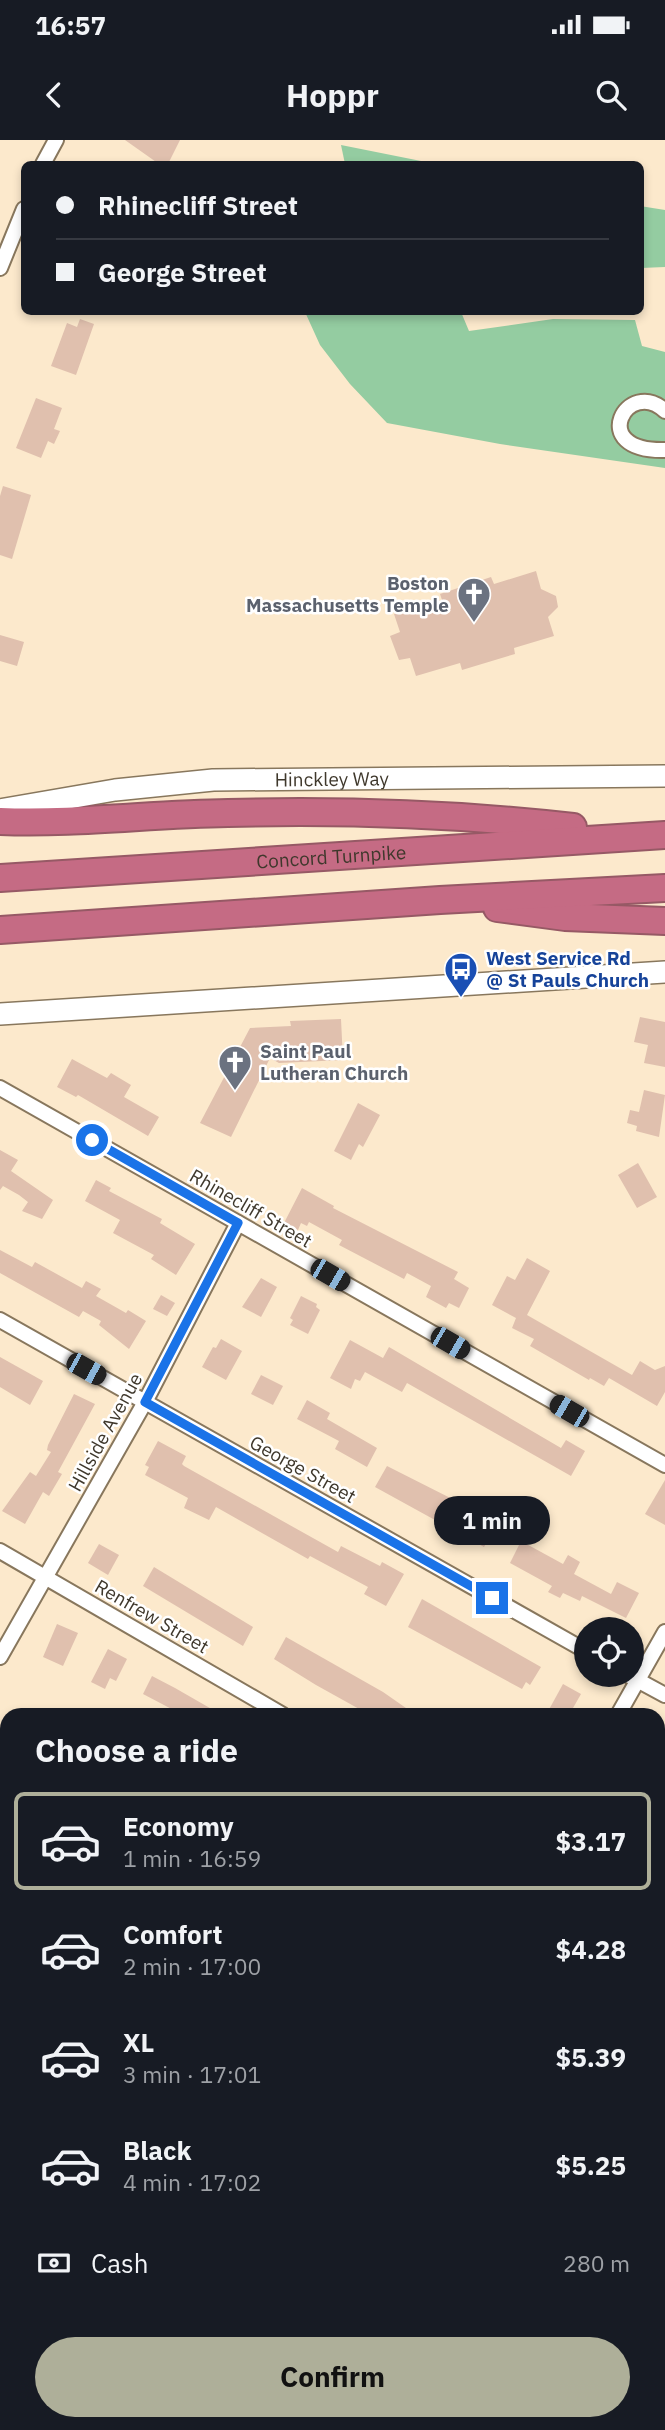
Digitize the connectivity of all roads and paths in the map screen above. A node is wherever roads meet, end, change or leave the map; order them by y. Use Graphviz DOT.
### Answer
graph roads {
  1 [pos="55,140"];
  2 [pos="44,161"];
  3 [pos="21,216"];
  4 [pos="0,268"];
  5 [pos="665,411"];
  6 [pos="665,450"];
  7 [pos="665,776"];
  8 [pos="0,810"];
  9 [pos="0,821"];
  10 [pos="656,836"];
  11 [pos="0,878"];
  12 [pos="665,888"];
  13 [pos="440,900"];
  14 [pos="665,921"];
  15 [pos="0,930"];
  16 [pos="665,972"];
  17 [pos="0,1014"];
  18 [pos="0,1088"];
  19 [pos="238,1223"];
  20 [pos="0,1320"];
  21 [pos="145,1402"];
  22 [pos="665,1465"];
  23 [pos="0,1551"];
  24 [pos="47,1577"];
  25 [pos="665,1632"];
  26 [pos="574,1644"];
  27 [pos="0,1657"];
  28 [pos="644,1662"];
  29 [pos="644,1683"];
  30 [pos="629,1687"];
  31 [pos="665,1695"];
  32 [pos="271,1708"];
  33 [pos="621,1708"];
  1 -- 2 [label="street"];
  3 -- 4 [label="street"];
  5 -- 6 [label="street"];
  7 -- 8 [label="main road, Hinckley Way"];
  9 -- 10 [label="highway"];
  10 -- 11 [label="highway, Concord Turnpike"];
  12 -- 13 [label="highway"];
  13 -- 14 [label="highway"];
  13 -- 15 [label="highway"];
  16 -- 17 [label="main road"];
  18 -- 19 [label="street, Rhinecliff Street"];
  19 -- 21 [label="street, Hillside Avenue"];
  19 -- 22 [label="street, Rhinecliff Street"];
  20 -- 21 [label="street, George Street"];
  21 -- 24 [label="street, Hillside Avenue"];
  21 -- 26 [label="street, George Street"];
  23 -- 24 [label="street, Renfrew Street"];
  24 -- 27 [label="street, Hillside Avenue"];
  24 -- 32 [label="street, Renfrew Street"];
  25 -- 28 [label="street"];
  29 -- 31 [label="street"];
  30 -- 33 [label="street"];
}
